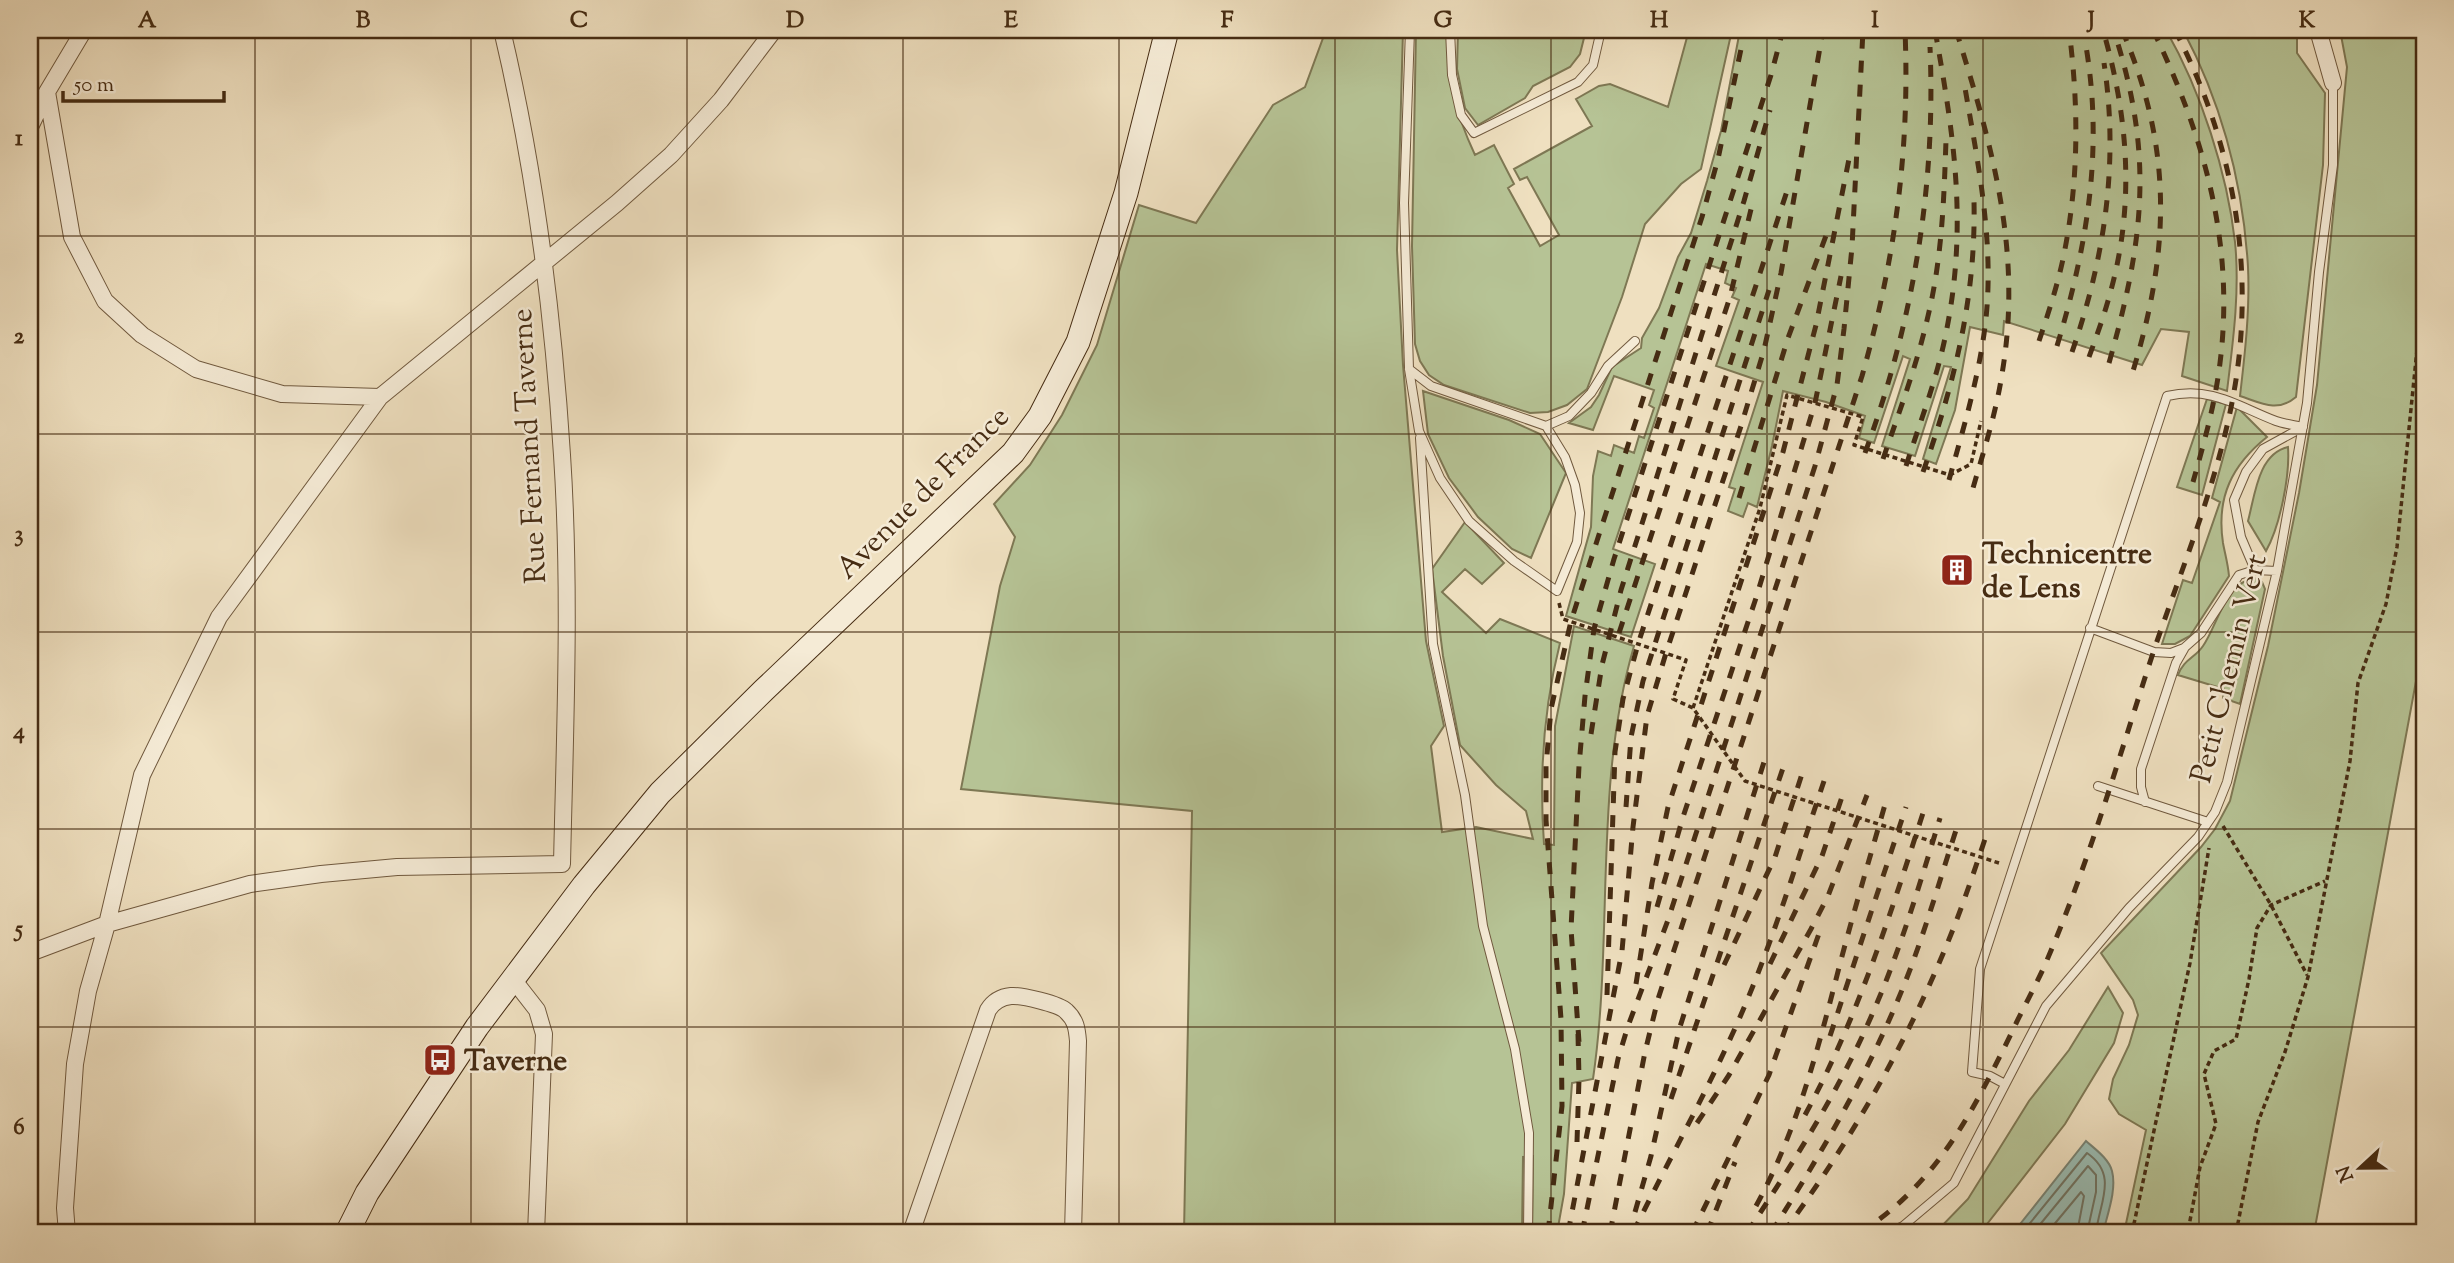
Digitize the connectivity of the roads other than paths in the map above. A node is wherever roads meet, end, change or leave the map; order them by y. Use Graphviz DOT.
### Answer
graph roads {
  1 [pos="84,30"];
  2 [pos="502,30"];
  3 [pos="774,30"];
  4 [pos="1167,30"];
  5 [pos="1410,30"];
  6 [pos="1450,30"];
  7 [pos="1601,30"];
  8 [pos="2318,30"];
  9 [pos="2333,83"];
  10 [pos="47,92"];
  11 [pos="30,127"];
  12 [pos="545,263"];
  13 [pos="1635,341"];
  14 [pos="1409,369"];
  15 [pos="380,397"];
  16 [pos="1546,426"];
  17 [pos="2303,427"];
  18 [pos="1419,431"];
  19 [pos="2255,570"];
  20 [pos="2277,571"];
  21 [pos="2091,628"];
  22 [pos="2184,649"];
  23 [pos="2098,786"];
  24 [pos="2145,802"];
  25 [pos="2208,822"];
  26 [pos="562,864"];
  27 [pos="584,885"];
  28 [pos="107,924"];
  29 [pos="30,953"];
  30 [pos="512,978"];
  31 [pos="2005,1084"];
  32 [pos="67,1233"];
  33 [pos="347,1233"];
  34 [pos="536,1233"];
  35 [pos="911,1233"];
  36 [pos="1073,1233"];
  37 [pos="1528,1233"];
  38 [pos="1889,1233"];
  1 -- 10 [label="street"];
  2 -- 12 [label="street, Rue Fernand Taverne"];
  3 -- 12 [label="street"];
  4 -- 27 [label="street, Avenue de France"];
  5 -- 14 [label="lane"];
  6 -- 7 [label="lane"];
  8 -- 9 [label="street"];
  9 -- 17 [label="lane, Petit Chemin Vert"];
  10 -- 11 [label="street"];
  10 -- 15 [label="street"];
  12 -- 15 [label="street"];
  12 -- 26 [label="street, Rue Fernand Taverne"];
  13 -- 16 [label="lane"];
  14 -- 16 [label="lane"];
  14 -- 18 [label="lane"];
  15 -- 28 [label="street"];
  16 -- 18 [label="lane"];
  17 -- 19 [label="lane"];
  17 -- 20 [label="lane, Petit Chemin Vert"];
  17 -- 21 [label="lane"];
  18 -- 37 [label="lane"];
  19 -- 20 [label="lane"];
  19 -- 22 [label="lane"];
  20 -- 25 [label="lane, Petit Chemin Vert"];
  21 -- 22 [label="lane"];
  21 -- 31 [label="lane"];
  22 -- 24 [label="lane"];
  23 -- 24 [label="lane"];
  24 -- 25 [label="lane"];
  25 -- 31 [label="lane, Petit Chemin Vert"];
  26 -- 27 [label="street"];
  26 -- 28 [label="street"];
  27 -- 30 [label="street, Avenue de France"];
  28 -- 29 [label="street"];
  28 -- 32 [label="street"];
  30 -- 33 [label="street, Avenue de France"];
  30 -- 34 [label="street"];
  31 -- 38 [label="lane, Petit Chemin Vert"];
  35 -- 36 [label="street"];
}
